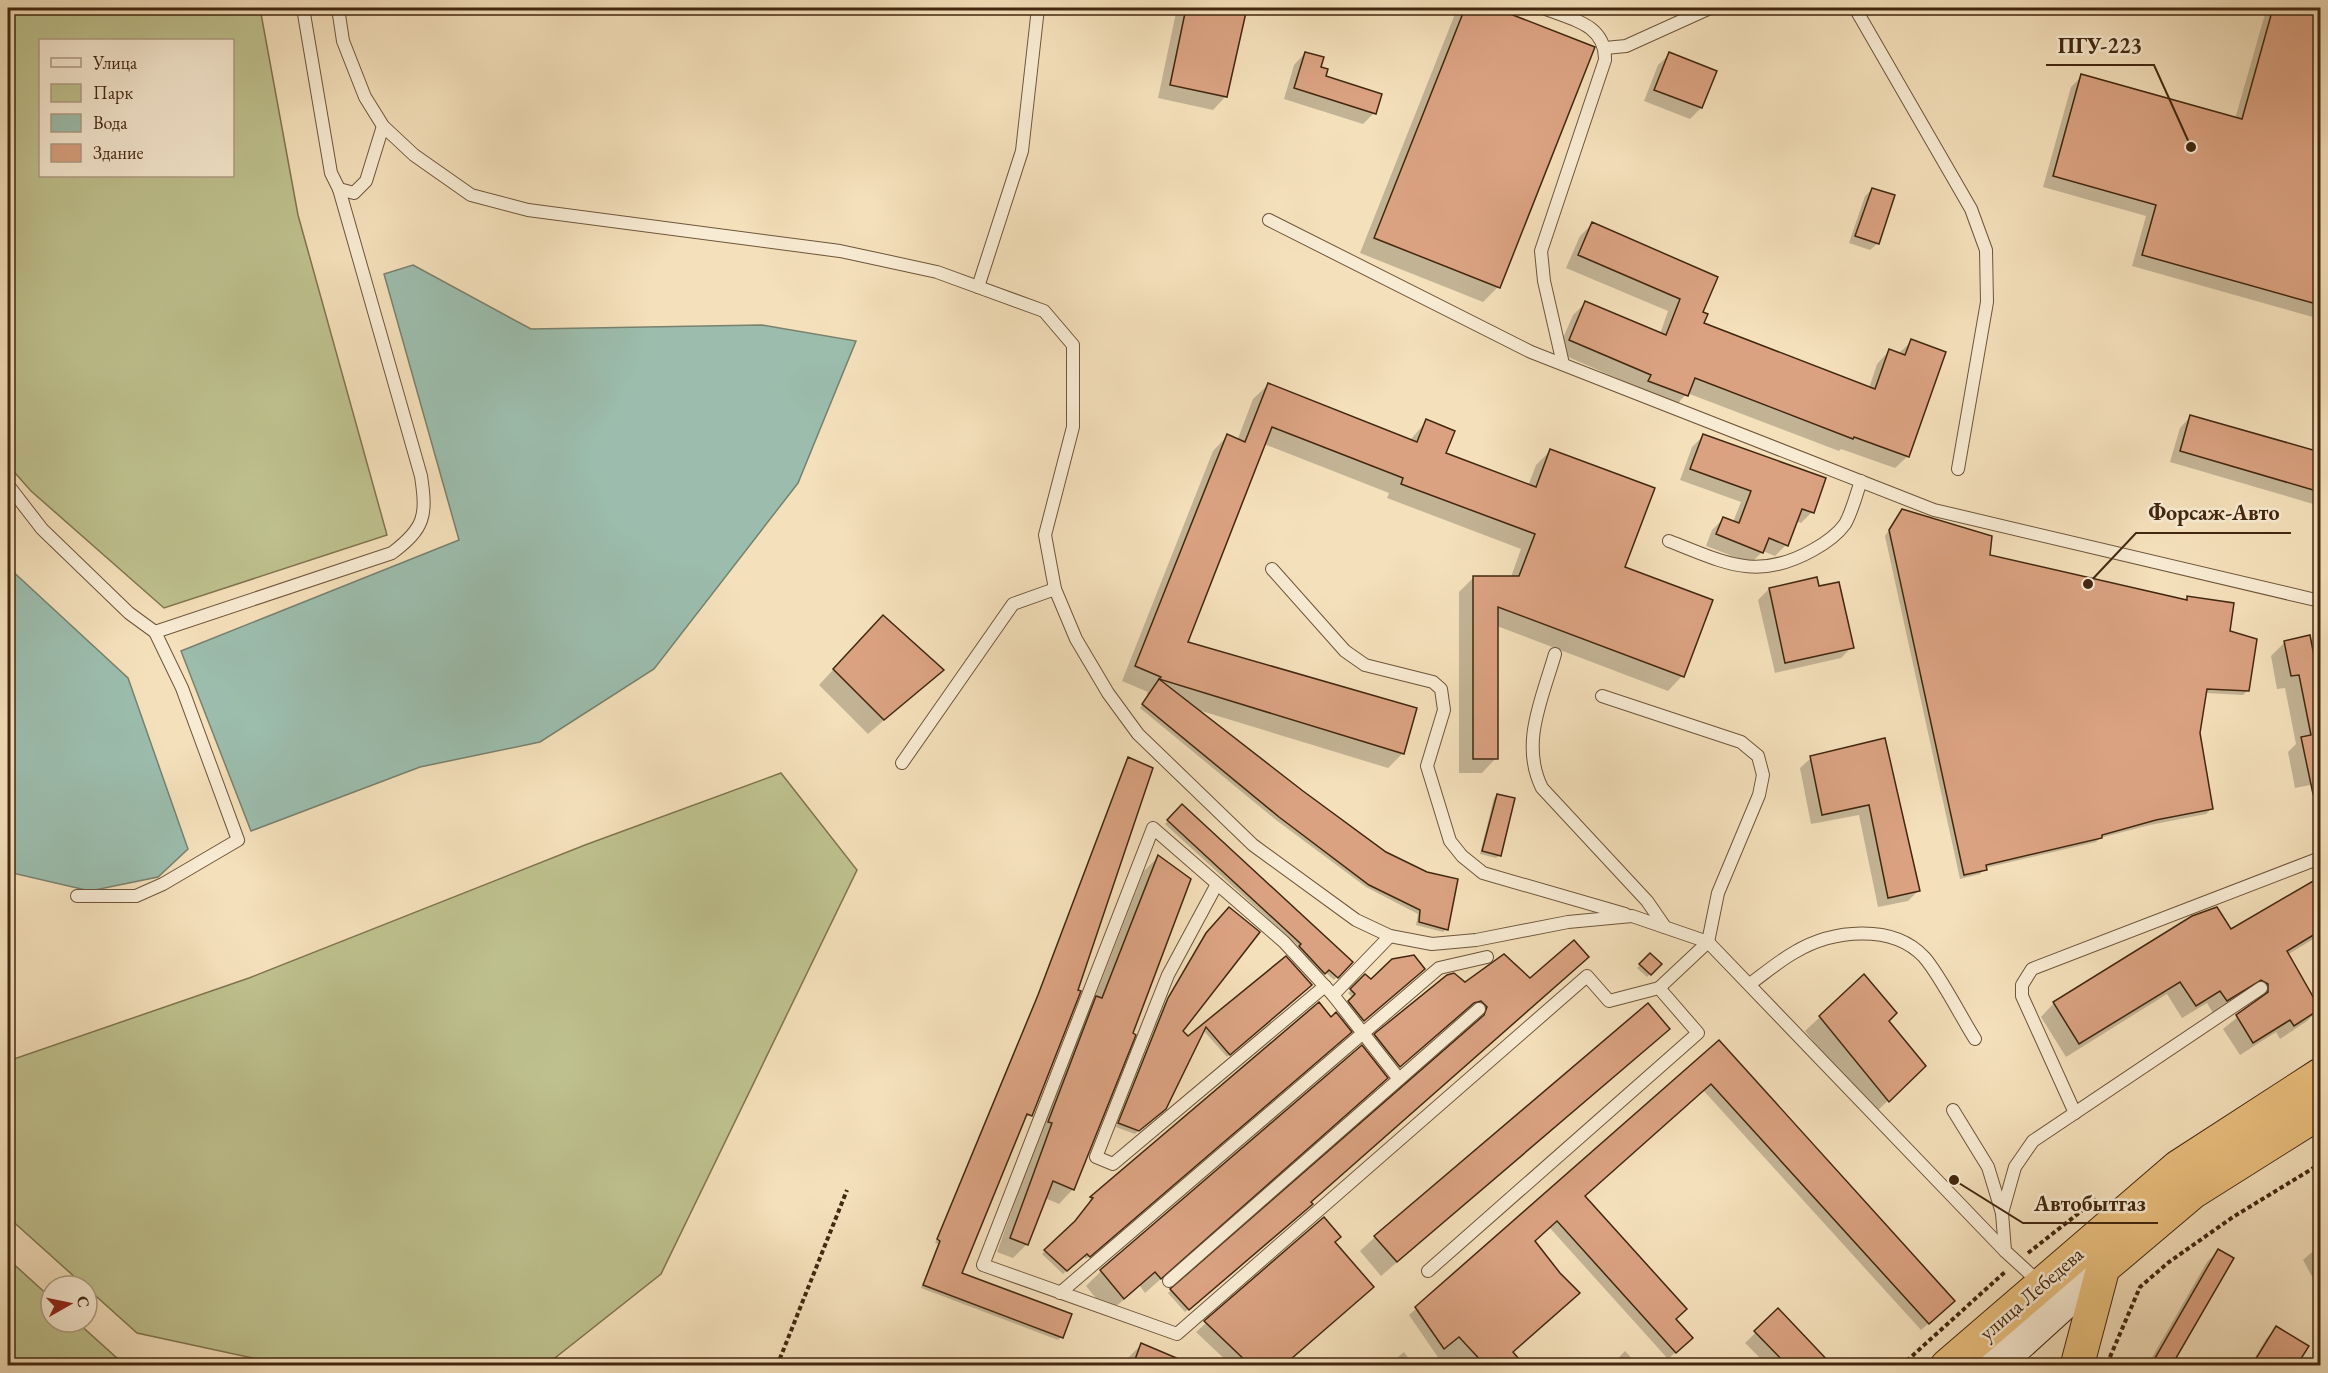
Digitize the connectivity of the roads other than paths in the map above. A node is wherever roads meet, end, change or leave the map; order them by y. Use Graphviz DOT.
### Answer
graph roads {
  1 [pos="303,8"];
  2 [pos="338,8"];
  3 [pos="1038,8"];
  4 [pos="1543,8"];
  5 [pos="1710,8"];
  6 [pos="1855,8"];
  7 [pos="1605,48"];
  8 [pos="383,126"];
  9 [pos="339,189"];
  10 [pos="1269,220"];
  11 [pos="978,287"];
  12 [pos="1563,364"];
  13 [pos="1958,469"];
  14 [pos="1861,481"];
  15 [pos="8,485"];
  16 [pos="1669,541"];
  17 [pos="1272,569"];
  18 [pos="1055,589"];
  19 [pos="2320,601"];
  20 [pos="155,632"];
  21 [pos="1555,654"];
  22 [pos="1602,696"];
  23 [pos="902,763"];
  24 [pos="2320,858"];
  25 [pos="1217,884"];
  26 [pos="77,896"];
  27 [pos="1632,916"];
  28 [pos="1665,927"];
  29 [pos="1390,936"];
  30 [pos="1708,942"];
  31 [pos="1488,957"];
  32 [pos="1750,984"];
  33 [pos="1659,988"];
  34 [pos="2261,988"];
  35 [pos="1329,991"];
  36 [pos="1479,1009"];
  37 [pos="1363,1034"];
  38 [pos="1975,1039"];
  39 [pos="2320,1075"];
  40 [pos="1399,1079"];
  41 [pos="1953,1110"];
  42 [pos="2320,1112"];
  43 [pos="2075,1113"];
  44 [pos="2002,1214"];
  45 [pos="2005,1251"];
  46 [pos="2103,1268"];
  47 [pos="1428,1271"];
  48 [pos="1169,1281"];
  49 [pos="1060,1293"];
  50 [pos="2052,1296"];
  51 [pos="1947,1365"];
  52 [pos="1995,1365"];
  53 [pos="2077,1365"];
  1 -- 9 [label="lane"];
  2 -- 8 [label="lane"];
  3 -- 11 [label="lane"];
  4 -- 7 [label="lane"];
  5 -- 7 [label="lane"];
  6 -- 13 [label="lane"];
  7 -- 12 [label="lane"];
  8 -- 9 [label="lane"];
  8 -- 11 [label="lane"];
  9 -- 20 [label="lane"];
  10 -- 12 [label="lane"];
  11 -- 18 [label="lane"];
  12 -- 14 [label="lane"];
  14 -- 16 [label="lane"];
  14 -- 19 [label="lane"];
  15 -- 20 [label="lane"];
  17 -- 27 [label="lane"];
  18 -- 23 [label="lane"];
  18 -- 29 [label="lane"];
  20 -- 26 [label="lane"];
  21 -- 28 [label="lane"];
  22 -- 30 [label="lane"];
  24 -- 43 [label="lane"];
  25 -- 35 [label="lane"];
  25 -- 35 [label="lane"];
  25 -- 49 [label="lane"];
  27 -- 28 [label="lane"];
  27 -- 29 [label="lane"];
  28 -- 30 [label="lane"];
  29 -- 35 [label="lane"];
  30 -- 32 [label="lane"];
  30 -- 33 [label="lane"];
  31 -- 37 [label="lane"];
  32 -- 38 [label="lane"];
  32 -- 45 [label="lane"];
  33 -- 47 [label="lane"];
  33 -- 49 [label="lane"];
  34 -- 43 [label="lane"];
  35 -- 37 [label="lane"];
  36 -- 40 [label="lane"];
  37 -- 40 [label="lane"];
  37 -- 49 [label="lane"];
  39 -- 50 [label="highway, улица Лебедева"];
  40 -- 48 [label="lane"];
  41 -- 44 [label="lane"];
  42 -- 46 [label="highway, улица Лебедева"];
  43 -- 44 [label="lane"];
  44 -- 45 [label="lane"];
  45 -- 50 [label="lane"];
  46 -- 50 [label="main road, улица Лебедева"];
  46 -- 53 [label="highway"];
  50 -- 51 [label="highway, улица Лебедева"];
  50 -- 52 [label="main road, улица Лебедева"];
}
